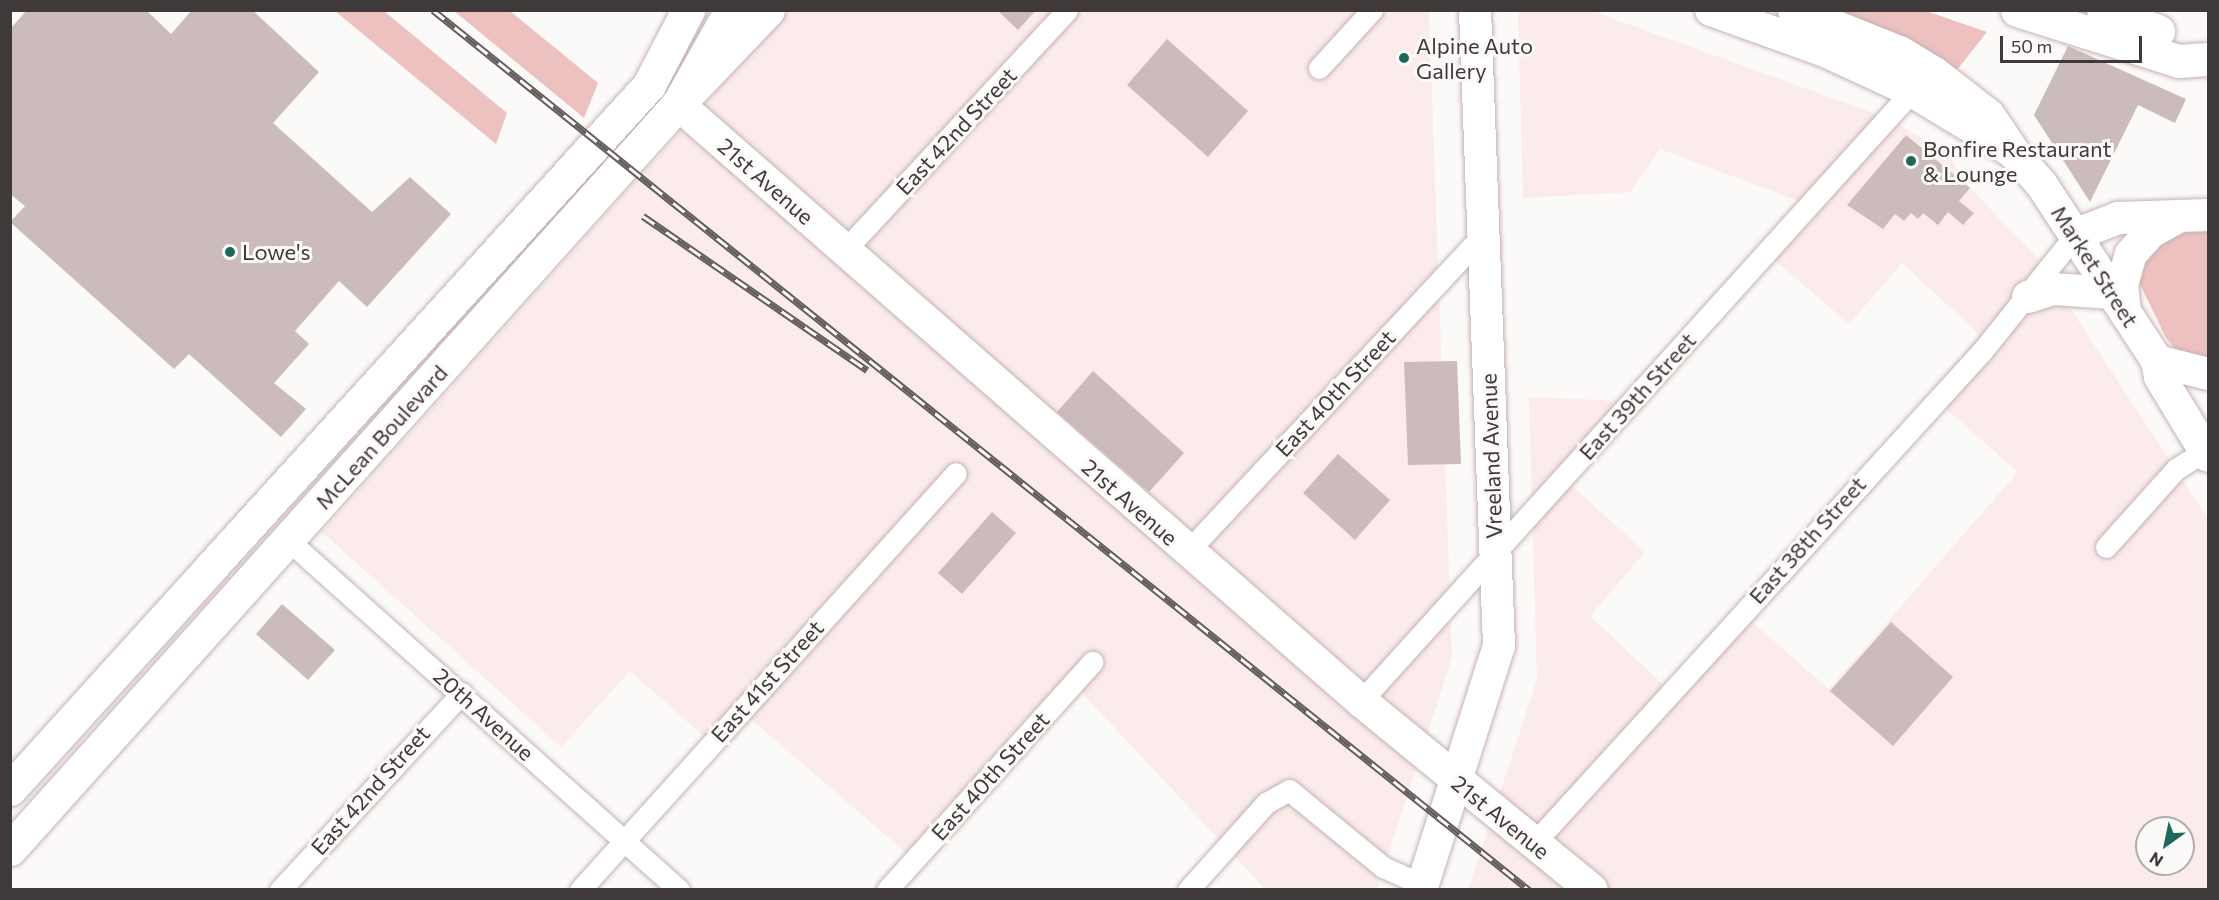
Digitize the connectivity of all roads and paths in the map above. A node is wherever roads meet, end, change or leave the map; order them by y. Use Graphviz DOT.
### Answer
graph roads {
  1 [pos="669,10"];
  2 [pos="688,10"];
  3 [pos="731,10"];
  4 [pos="768,10"];
  5 [pos="1066,10"];
  6 [pos="1372,10"];
  7 [pos="1474,10"];
  8 [pos="1711,10"];
  9 [pos="1794,10"];
  10 [pos="2017,10"];
  11 [pos="2103,10"];
  12 [pos="2208,49"];
  13 [pos="2208,59"];
  14 [pos="1319,68"];
  15 [pos="1912,91"];
  16 [pos="678,104"];
  17 [pos="614,120"];
  18 [pos="2013,152"];
  19 [pos="2208,215"];
  20 [pos="2176,218"];
  21 [pos="1483,235"];
  22 [pos="2075,235"];
  23 [pos="845,250"];
  24 [pos="2028,297"];
  25 [pos="2119,303"];
  26 [pos="2157,361"];
  27 [pos="2208,374"];
  28 [pos="2207,452"];
  29 [pos="956,473"];
  30 [pos="288,540"];
  31 [pos="2106,547"];
  32 [pos="1188,551"];
  33 [pos="1494,554"];
  34 [pos="1092,662"];
  35 [pos="462,693"];
  36 [pos="1361,701"];
  37 [pos="1457,782"];
  38 [pos="10,789"];
  39 [pos="624,840"];
  40 [pos="1534,843"];
  41 [pos="10,849"];
  42 [pos="1422,887"];
  43 [pos="280,890"];
  44 [pos="579,890"];
  45 [pos="679,890"];
  46 [pos="887,890"];
  47 [pos="1188,890"];
  48 [pos="1592,890"];
  1 -- 17 [label="main road"];
  2 -- 17 [label="main road, McLean Boulevard"];
  3 -- 16 [label="main road, McLean Boulevard"];
  4 -- 16 [label="main road"];
  5 -- 23 [label="street, East 42nd Street"];
  6 -- 14 [label="street"];
  7 -- 21 [label="main road, Vreeland Avenue"];
  8 -- 15 [label="main road, Market Street"];
  9 -- 18 [label="main road"];
  10 -- 13 [label="main road"];
  11 -- 12 [label="main road"];
  15 -- 18 [label="main road, Market Street"];
  15 -- 33 [label="street, East 39th Street"];
  16 -- 23 [label="main road, 21st Avenue"];
  16 -- 30 [label="main road, McLean Boulevard"];
  17 -- 38 [label="main road, McLean Boulevard"];
  18 -- 22 [label="main road, Market Street"];
  19 -- 20 [label="main road"];
  20 -- 22 [label="main road"];
  20 -- 25 [label="main road"];
  21 -- 32 [label="street, East 40th Street"];
  21 -- 33 [label="main road, Vreeland Avenue"];
  22 -- 24 [label="street, East 38th Street"];
  22 -- 25 [label="main road, Market Street"];
  23 -- 32 [label="main road, 21st Avenue"];
  24 -- 25 [label="main road"];
  24 -- 40 [label="street, East 38th Street"];
  25 -- 26 [label="main road, Market Street"];
  26 -- 27 [label="main road"];
  26 -- 28 [label="main road, Market Street"];
  28 -- 31 [label="street"];
  29 -- 39 [label="street, East 41st Street"];
  30 -- 35 [label="street, 20th Avenue"];
  30 -- 41 [label="main road, McLean Boulevard"];
  32 -- 36 [label="main road, 21st Avenue"];
  33 -- 36 [label="street, East 39th Street"];
  33 -- 37 [label="main road, Vreeland Avenue"];
  34 -- 46 [label="street, East 40th Street"];
  35 -- 39 [label="street, 20th Avenue"];
  35 -- 43 [label="street, East 42nd Street"];
  36 -- 37 [label="main road, 21st Avenue"];
  37 -- 40 [label="main road, 21st Avenue"];
  37 -- 42 [label="main road, Vreeland Avenue"];
  39 -- 44 [label="street, East 41st Street"];
  39 -- 45 [label="street, 20th Avenue"];
  40 -- 48 [label="main road, 21st Avenue"];
  42 -- 47 [label="street"];
}
